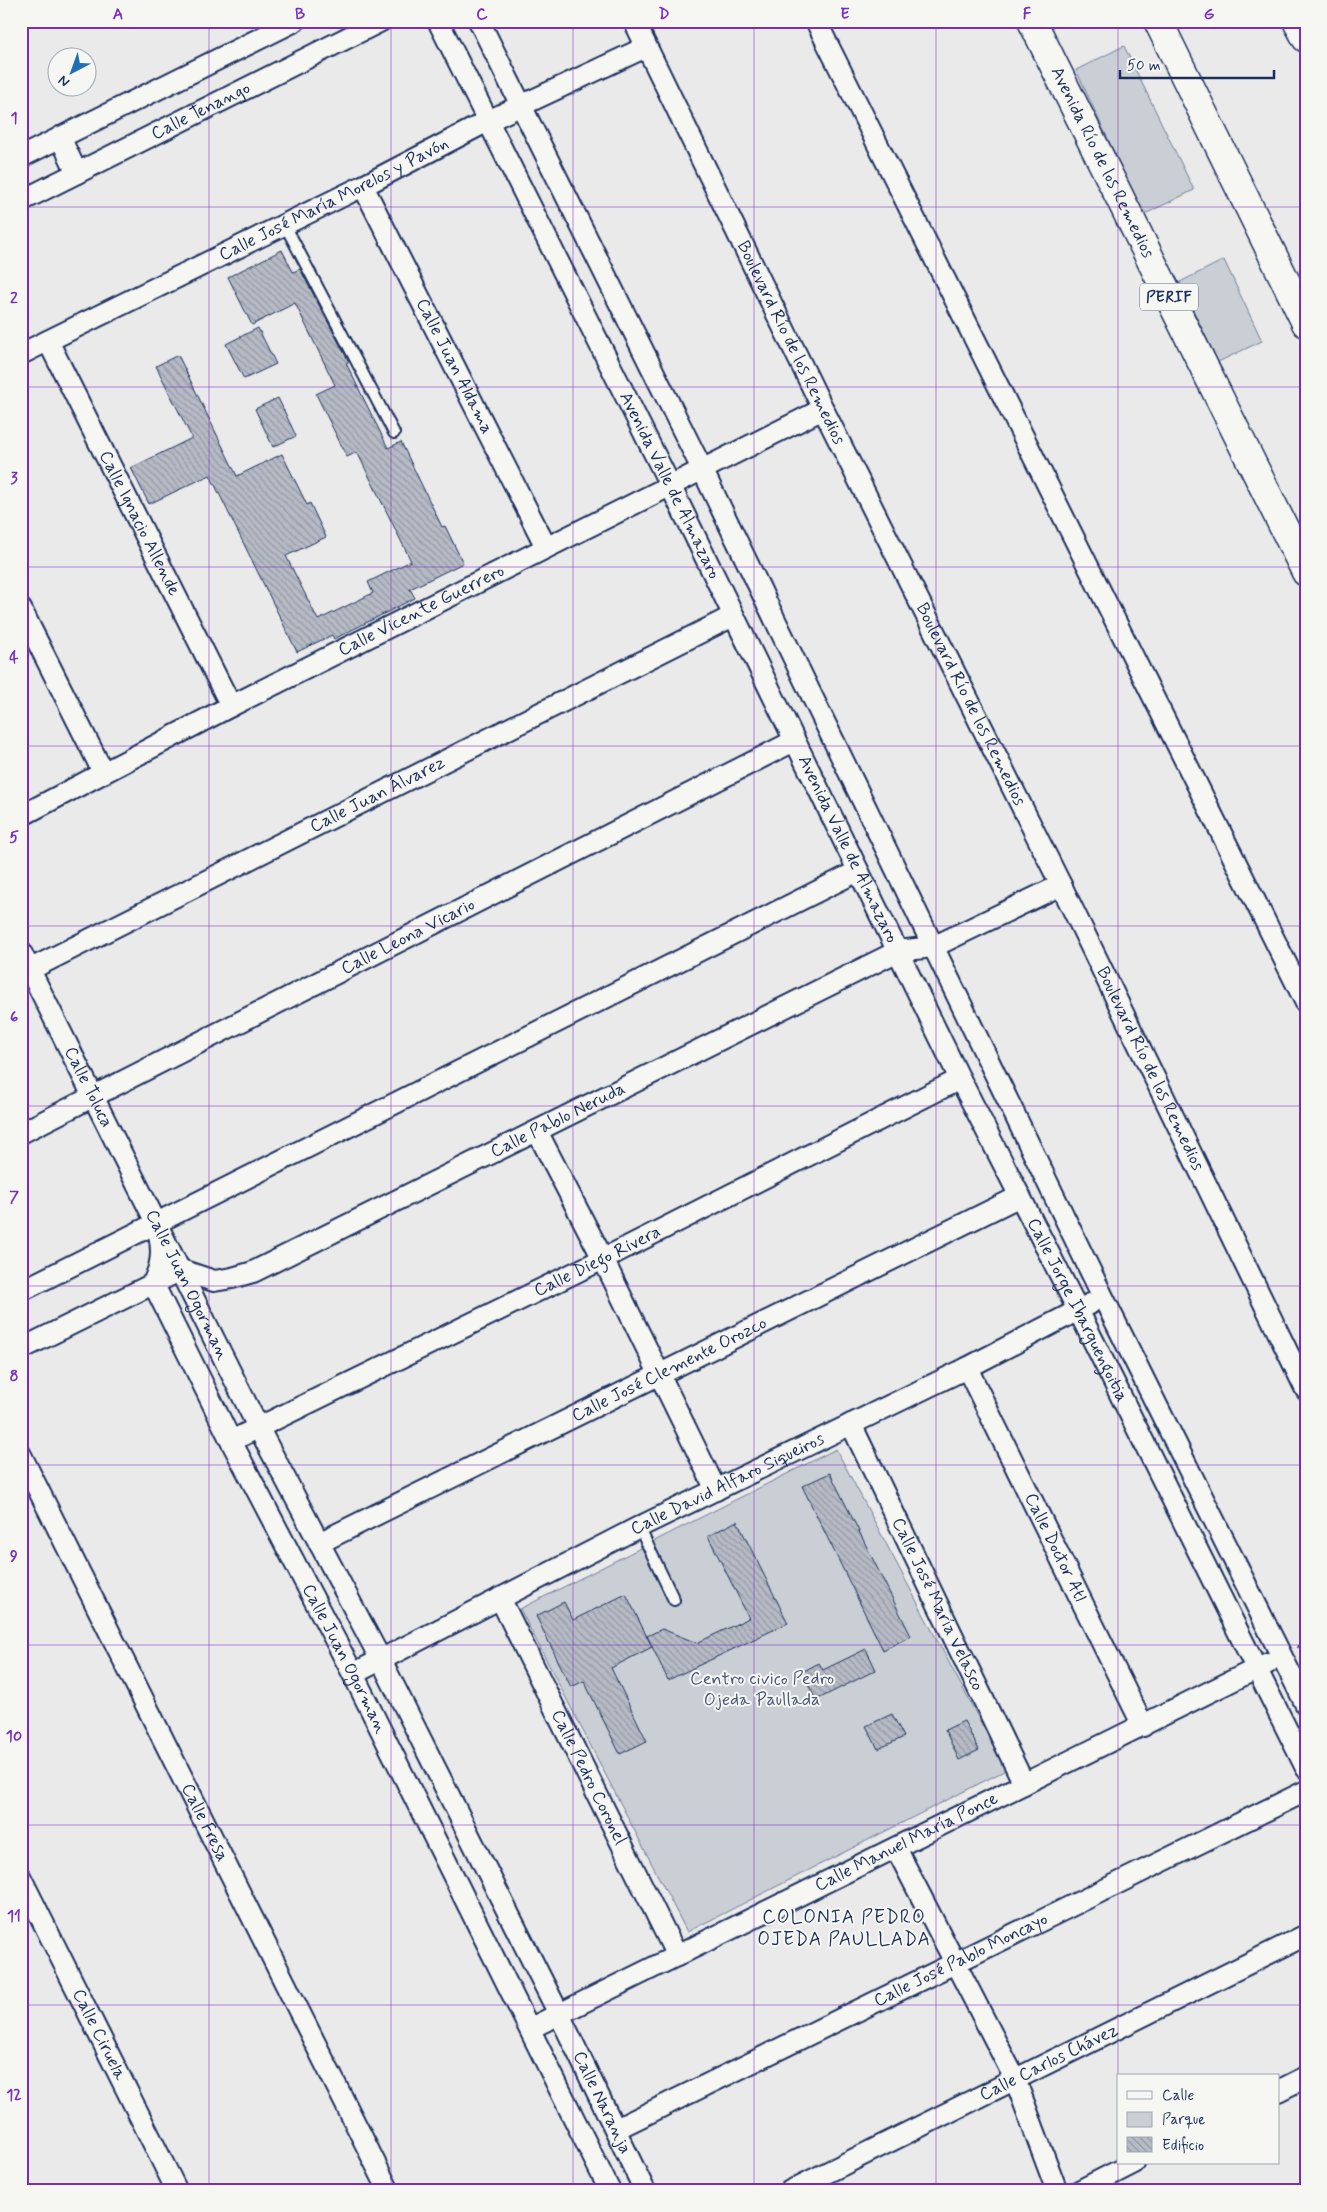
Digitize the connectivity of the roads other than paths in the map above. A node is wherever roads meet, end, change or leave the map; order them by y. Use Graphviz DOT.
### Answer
graph roads {
  1 [pos="295,21"];
  2 [pos="381,21"];
  3 [pos="438,21"];
  4 [pos="479,21"];
  5 [pos="634,21"];
  6 [pos="816,21"];
  7 [pos="1032,21"];
  8 [pos="1158,21"];
  9 [pos="646,47"];
  10 [pos="520,106"];
  11 [pos="488,121"];
  12 [pos="60,137"];
  13 [pos="21,157"];
  14 [pos="76,173"];
  15 [pos="363,186"];
  16 [pos="21,200"];
  17 [pos="285,225"];
  18 [pos="1306,323"];
  19 [pos="48,341"];
  20 [pos="21,354"];
  21 [pos="823,409"];
  22 [pos="394,433"];
  23 [pos="702,469"];
  24 [pos="670,485"];
  25 [pos="546,547"];
  26 [pos="1306,572"];
  27 [pos="21,609"];
  28 [pos="733,616"];
  29 [pos="231,706"];
  30 [pos="794,741"];
  31 [pos="103,772"];
  32 [pos="21,816"];
  33 [pos="858,871"];
  34 [pos="1061,885"];
  35 [pos="933,947"];
  36 [pos="898,951"];
  37 [pos="21,952"];
  38 [pos="26,972"];
  39 [pos="1306,1003"];
  40 [pos="960,1079"];
  41 [pos="95,1098"];
  42 [pos="537,1131"];
  43 [pos="21,1133"];
  44 [pos="1020,1196"];
  45 [pos="157,1222"];
  46 [pos="603,1259"];
  47 [pos="181,1270"];
  48 [pos="153,1284"];
  49 [pos="21,1291"];
  50 [pos="1103,1297"];
  51 [pos="1078,1310"];
  52 [pos="21,1349"];
  53 [pos="967,1368"];
  54 [pos="660,1374"];
  55 [pos="1306,1390"];
  56 [pos="851,1424"];
  57 [pos="258,1427"];
  58 [pos="231,1441"];
  59 [pos="21,1455"];
  60 [pos="716,1490"];
  61 [pos="639,1527"];
  62 [pos="319,1543"];
  63 [pos="500,1598"];
  64 [pos="674,1600"];
  65 [pos="1281,1656"];
  66 [pos="380,1660"];
  67 [pos="1256,1669"];
  68 [pos="353,1674"];
  69 [pos="1306,1705"];
  70 [pos="1143,1726"];
  71 [pos="1306,1768"];
  72 [pos="1024,1784"];
  73 [pos="1306,1790"];
  74 [pos="896,1848"];
  75 [pos="21,1878"];
  76 [pos="1306,1935"];
  77 [pos="677,1956"];
  78 [pos="955,1964"];
  79 [pos="559,2014"];
  80 [pos="531,2028"];
  81 [pos="1306,2077"];
  82 [pos="1015,2079"];
  83 [pos="1280,2090"];
  84 [pos="616,2130"];
  85 [pos="1132,2164"];
  86 [pos="177,2191"];
  87 [pos="389,2191"];
  88 [pos="610,2191"];
  89 [pos="645,2191"];
  90 [pos="790,2191"];
  91 [pos="1057,2191"];
  92 [pos="1079,2191"];
  1 -- 12 [label="street"];
  2 -- 14 [label="street, Calle Tenango"];
  3 -- 11 [label="street, Avenida Valle de Almazaro"];
  4 -- 10 [label="street, Avenida Valle de Almazaro"];
  5 -- 9 [label="street, Boulevard Río de los Remedios"];
  6 -- 39 [label="street"];
  7 -- 26 [label="highway, Avenida Río de los Remedios / PERIF"];
  8 -- 18 [label="highway"];
  9 -- 10 [label="street, Calle José María Morelos y Pavón"];
  9 -- 21 [label="street, Boulevard Río de los Remedios"];
  10 -- 11 [label="street, Calle José María Morelos y Pavón"];
  10 -- 23 [label="street, Avenida Valle de Almazaro"];
  11 -- 15 [label="street, Calle José María Morelos y Pavón"];
  11 -- 24 [label="street, Avenida Valle de Almazaro"];
  12 -- 13 [label="street"];
  12 -- 14 [label="street"];
  14 -- 16 [label="street, Calle Tenango"];
  15 -- 17 [label="street, Calle José María Morelos y Pavón"];
  15 -- 25 [label="street, Calle Juan Aldama"];
  17 -- 19 [label="street, Calle José María Morelos y Pavón"];
  17 -- 22 [label="lane"];
  19 -- 20 [label="street, Calle José María Morelos y Pavón"];
  19 -- 29 [label="street, Calle Ignacio Allende"];
  21 -- 23 [label="street, Calle Vicente Guerrero"];
  21 -- 34 [label="street, Boulevard Río de los Remedios"];
  23 -- 24 [label="street, Calle Vicente Guerrero"];
  23 -- 35 [label="street, Avenida Valle de Almazaro"];
  24 -- 25 [label="street, Calle Vicente Guerrero"];
  24 -- 28 [label="street, Avenida Valle de Almazaro"];
  25 -- 29 [label="street, Calle Vicente Guerrero"];
  27 -- 31 [label="street"];
  28 -- 30 [label="street, Avenida Valle de Almazaro"];
  28 -- 38 [label="street, Calle Juan Álvarez"];
  29 -- 31 [label="street, Calle Vicente Guerrero"];
  30 -- 33 [label="street, Avenida Valle de Almazaro"];
  30 -- 41 [label="street, Calle Leona Vicario"];
  31 -- 32 [label="street, Calle Vicente Guerrero"];
  33 -- 36 [label="street, Avenida Valle de Almazaro"];
  33 -- 45 [label="street"];
  34 -- 35 [label="street, Calle Pablo Neruda"];
  34 -- 55 [label="street, Boulevard Río de los Remedios"];
  35 -- 36 [label="street, Calle Pablo Neruda"];
  35 -- 50 [label="street, Calle Jorge Ibarguengoitia"];
  36 -- 40 [label="street, Calle Jorge Ibarguengoitia"];
  36 -- 42 [label="street, Calle Pablo Neruda"];
  37 -- 38 [label="street, Calle Toluca"];
  38 -- 41 [label="street, Calle Toluca"];
  40 -- 44 [label="street, Calle Jorge Ibarguengoitia"];
  40 -- 46 [label="street, Calle Diego Rivera"];
  41 -- 43 [label="street, Calle Leona Vicario"];
  41 -- 45 [label="street, Calle Toluca"];
  42 -- 46 [label="street"];
  42 -- 47 [label="street, Calle Pablo Neruda"];
  44 -- 51 [label="street, Calle Jorge Ibarguengoitia"];
  44 -- 54 [label="street, Calle José Clemente Orozco"];
  45 -- 47 [label="street, Calle Juan Ogorman"];
  45 -- 48 [label="street, Calle Juan Ogorman"];
  45 -- 49 [label="street"];
  46 -- 54 [label="street"];
  46 -- 57 [label="street, Calle Diego Rivera"];
  47 -- 48 [label="street"];
  47 -- 57 [label="street, Calle Juan Ogorman"];
  48 -- 52 [label="street"];
  48 -- 58 [label="street, Calle Juan Ogorman"];
  50 -- 51 [label="street, Calle David Alfaro Siqueiros"];
  50 -- 65 [label="street, Calle Jorge Ibarguengoitia"];
  51 -- 53 [label="street, Calle David Alfaro Siqueiros"];
  51 -- 67 [label="street, Calle Jorge Ibarguengoitia"];
  53 -- 56 [label="street, Calle David Alfaro Siqueiros"];
  53 -- 70 [label="street, Calle Doctor Atl"];
  54 -- 60 [label="street"];
  54 -- 62 [label="street, Calle José Clemente Orozco"];
  56 -- 60 [label="street, Calle David Alfaro Siqueiros"];
  56 -- 72 [label="street, Calle José María Velasco"];
  57 -- 58 [label="street, Calle Diego Rivera"];
  57 -- 62 [label="street, Calle Juan Ogorman"];
  58 -- 68 [label="street, Calle Juan Ogorman"];
  59 -- 87 [label="street, Calle Fresa"];
  60 -- 61 [label="street, Calle David Alfaro Siqueiros"];
  61 -- 63 [label="street, Calle David Alfaro Siqueiros"];
  61 -- 64 [label="lane"];
  62 -- 66 [label="street, Calle Juan Ogorman"];
  63 -- 66 [label="street, Calle David Alfaro Siqueiros"];
  63 -- 77 [label="street, Calle Pedro Coronel"];
  65 -- 67 [label="street, Calle Manuel María Ponce"];
  65 -- 69 [label="street, Calle Jorge Ibarguengoitia"];
  66 -- 68 [label="street, Calle David Alfaro Siqueiros"];
  66 -- 79 [label="street, Calle Juan Ogorman"];
  67 -- 70 [label="street, Calle Manuel María Ponce"];
  67 -- 71 [label="street, Calle Jorge Ibarguengoitia"];
  68 -- 80 [label="street, Calle Juan Ogorman"];
  70 -- 72 [label="street, Calle Manuel María Ponce"];
  72 -- 74 [label="street, Calle Manuel María Ponce"];
  73 -- 78 [label="street, Calle José Pablo Moncayo"];
  74 -- 77 [label="street, Calle Manuel María Ponce"];
  74 -- 78 [label="street"];
  75 -- 86 [label="street, Calle Ciruela"];
  76 -- 82 [label="street, Calle Carlos Chávez"];
  77 -- 79 [label="street, Calle Manuel María Ponce"];
  78 -- 82 [label="street"];
  78 -- 84 [label="street, Calle José Pablo Moncayo"];
  79 -- 80 [label="street, Calle Manuel María Ponce"];
  79 -- 84 [label="street, Calle Naranja"];
  80 -- 88 [label="street, Calle Naranja"];
  81 -- 83 [label="street"];
  82 -- 90 [label="street, Calle Carlos Chávez"];
  82 -- 91 [label="street"];
  84 -- 89 [label="street, Calle Naranja"];
  85 -- 92 [label="street"];
}
